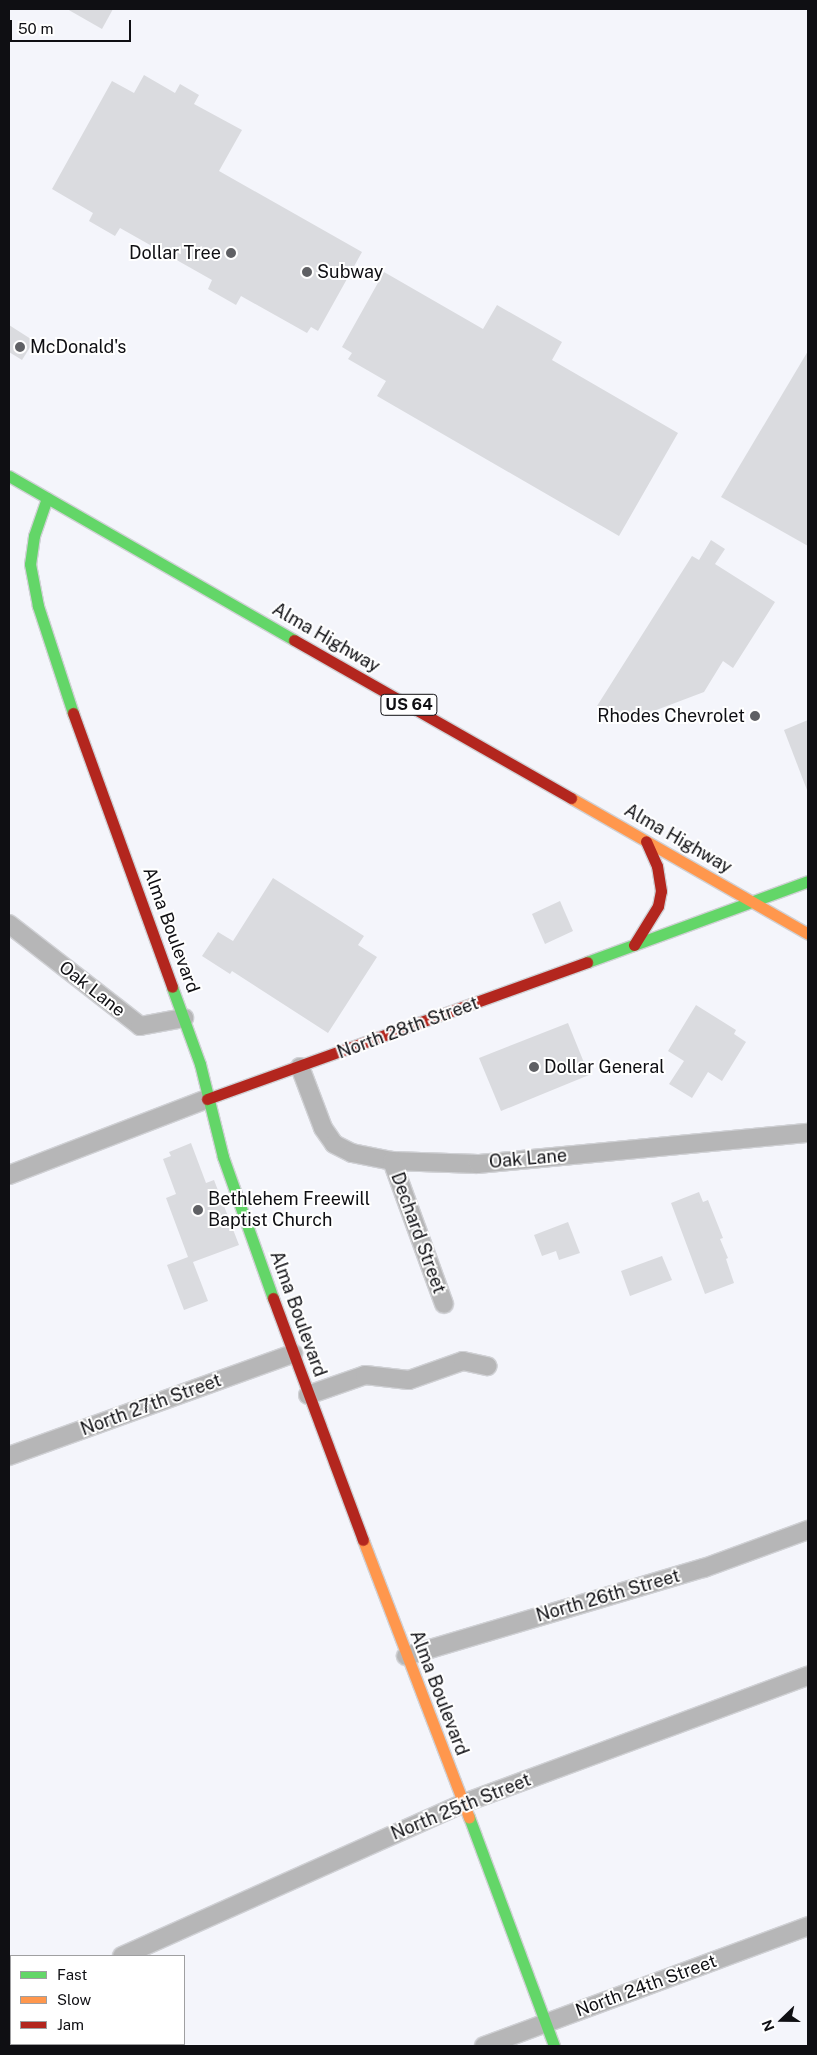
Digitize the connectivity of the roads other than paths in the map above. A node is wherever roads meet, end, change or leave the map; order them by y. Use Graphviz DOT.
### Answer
graph roads {
  1 [pos="9,476"];
  2 [pos="47,498"];
  3 [pos="646,841"];
  4 [pos="808,881"];
  5 [pos="753,902"];
  6 [pos="9,924"];
  7 [pos="808,934"];
  8 [pos="634,946"];
  9 [pos="184,1018"];
  10 [pos="300,1067"];
  11 [pos="207,1099"];
  12 [pos="808,1133"];
  13 [pos="392,1161"];
  14 [pos="9,1176"];
  15 [pos="444,1304"];
  16 [pos="293,1354"];
  17 [pos="487,1366"];
  18 [pos="308,1395"];
  19 [pos="9,1456"];
  20 [pos="808,1530"];
  21 [pos="406,1656"];
  22 [pos="808,1676"];
  23 [pos="464,1803"];
  24 [pos="808,1926"];
  25 [pos="127,1955"];
  26 [pos="545,2023"];
  27 [pos="484,2046"];
  28 [pos="554,2046"];
  1 -- 2 [label="street, Alma Highway / US 64"];
  2 -- 3 [label="street, Alma Highway / US 64"];
  2 -- 9 [label="street, Alma Boulevard"];
  3 -- 5 [label="street, Alma Highway / US 64"];
  3 -- 8 [label="street"];
  4 -- 5 [label="street, North 28th Street"];
  5 -- 7 [label="street, Alma Highway / US 64"];
  5 -- 8 [label="street, North 28th Street"];
  6 -- 9 [label="street, Oak Lane"];
  8 -- 10 [label="street, North 28th Street"];
  9 -- 11 [label="street, Alma Boulevard"];
  10 -- 11 [label="street, North 28th Street"];
  10 -- 13 [label="street, Oak Lane"];
  11 -- 14 [label="street, North 28th Street"];
  11 -- 16 [label="street, Alma Boulevard"];
  12 -- 13 [label="street, Oak Lane"];
  13 -- 15 [label="street, Dechard Street"];
  16 -- 18 [label="street, Alma Boulevard"];
  16 -- 19 [label="street, North 27th Street"];
  17 -- 18 [label="street"];
  18 -- 21 [label="street, Alma Boulevard"];
  20 -- 21 [label="street, North 26th Street"];
  21 -- 23 [label="street, Alma Boulevard"];
  22 -- 23 [label="street, North 25th Street"];
  23 -- 25 [label="street, North 25th Street"];
  23 -- 26 [label="street, Alma Boulevard"];
  24 -- 26 [label="street, North 24th Street"];
  26 -- 27 [label="street, North 24th Street"];
  26 -- 28 [label="street, Alma Boulevard"];
}
